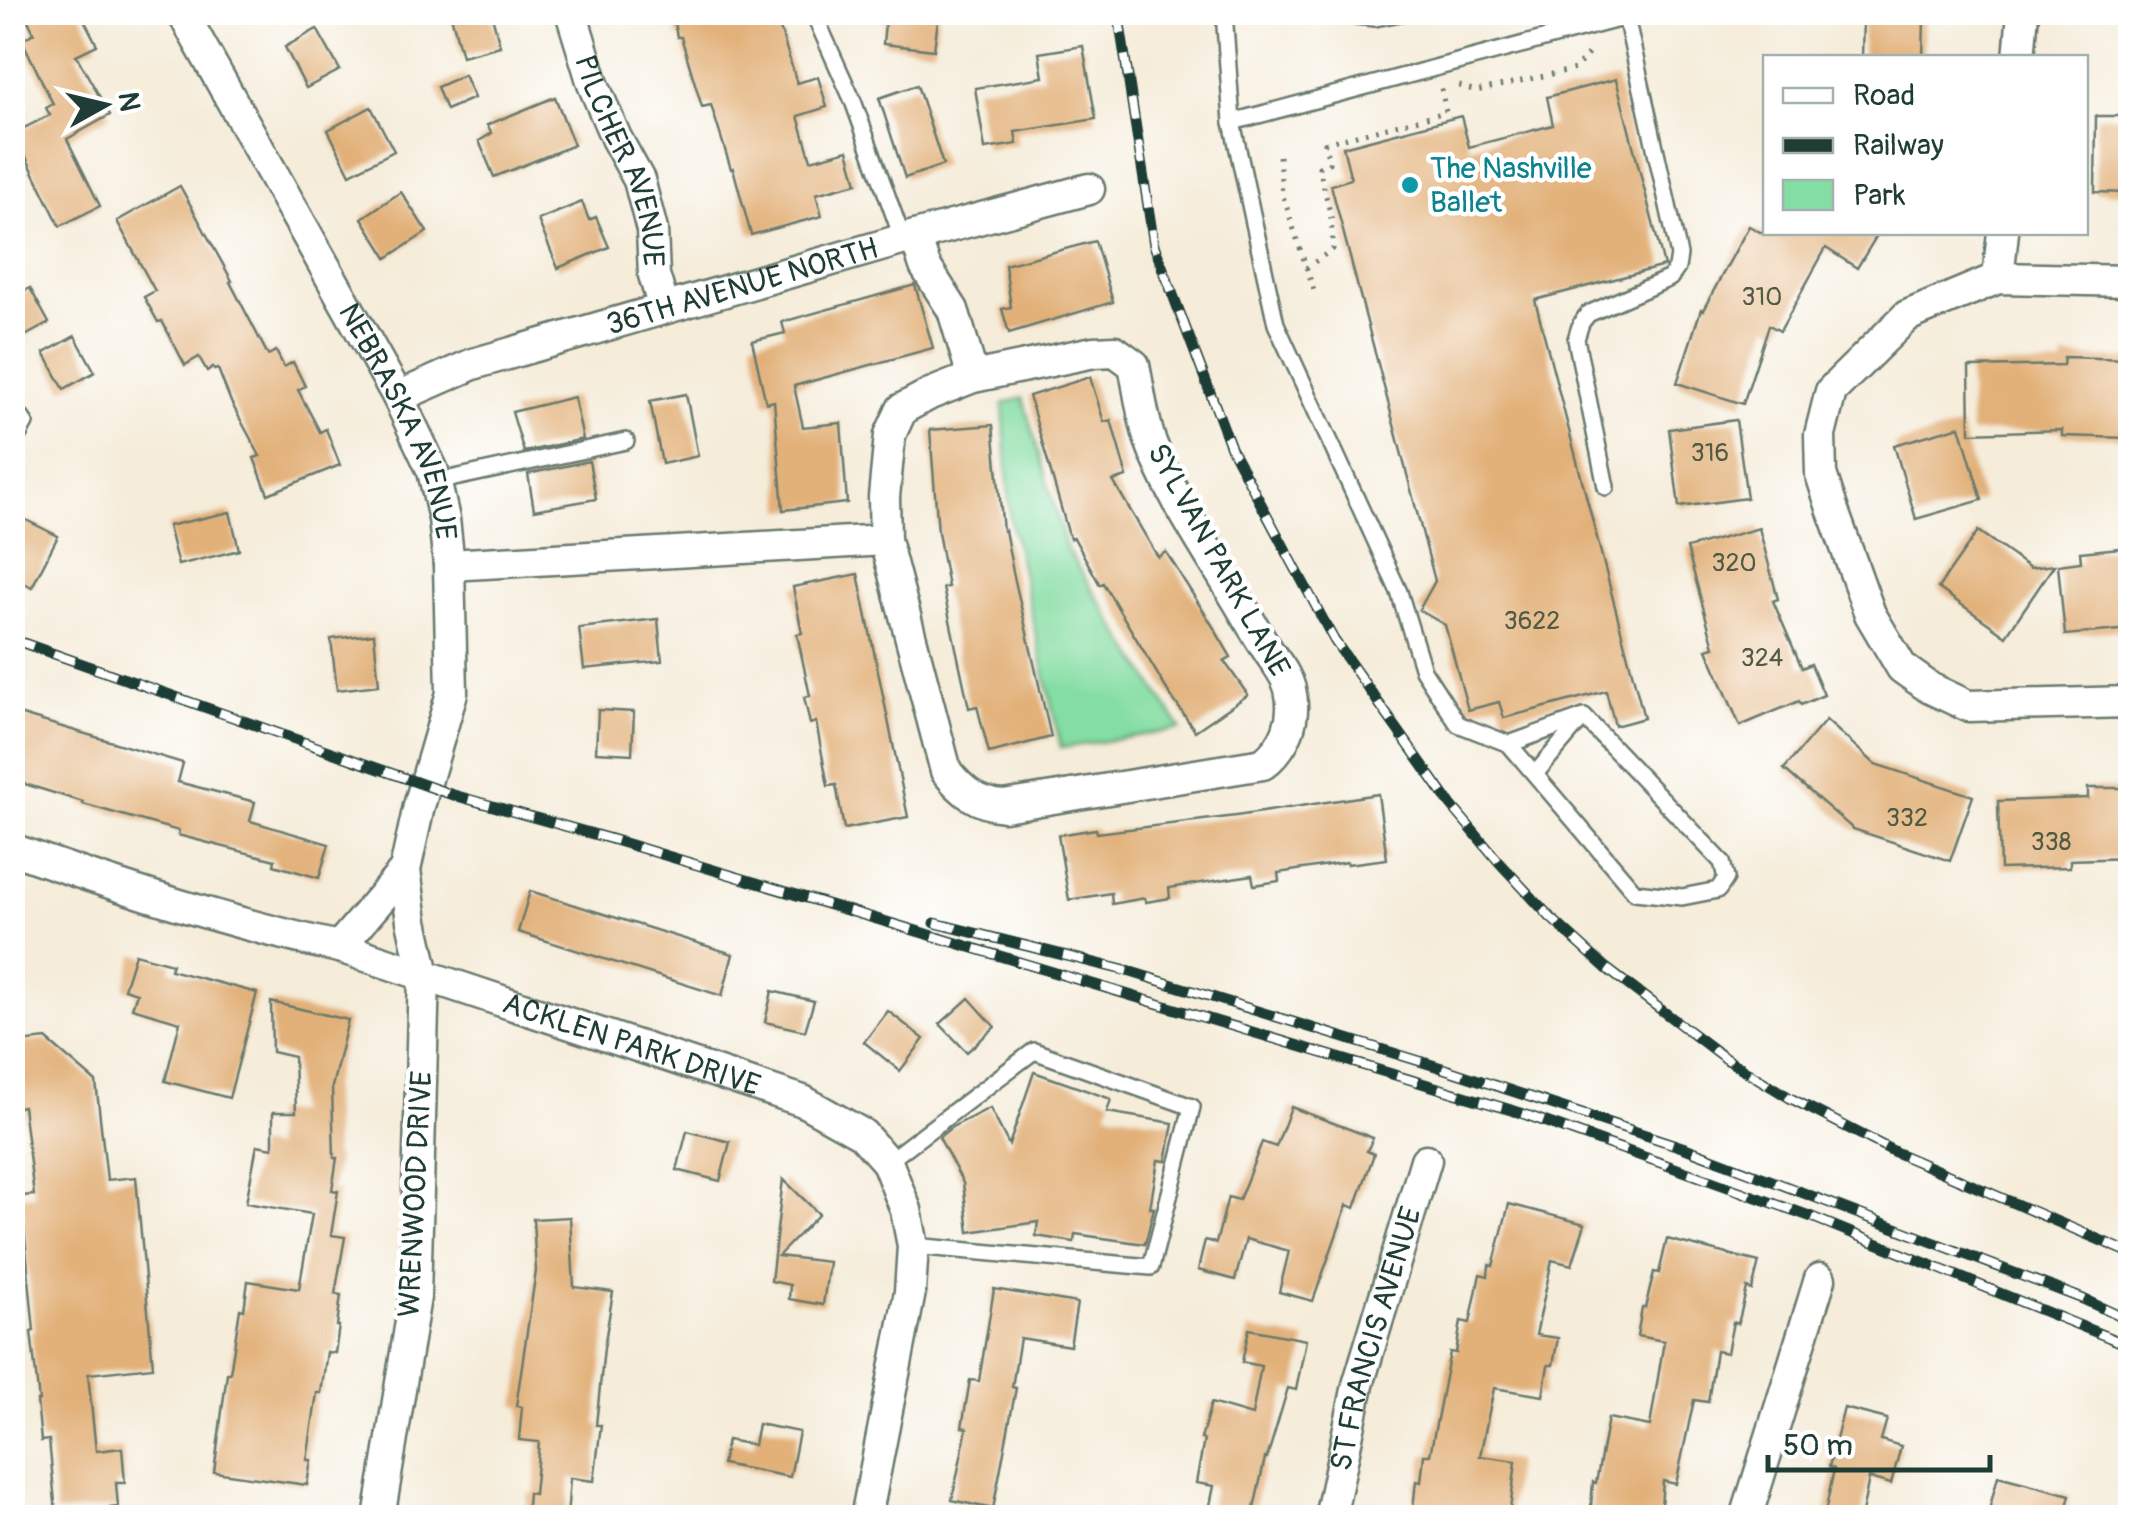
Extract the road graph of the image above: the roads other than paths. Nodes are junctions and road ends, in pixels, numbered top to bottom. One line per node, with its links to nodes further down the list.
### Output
1 (182, 12): 18 (street, NEBRASKA AVENUE)
2 (570, 12): 16 (street, PILCHER AVENUE)
3 (813, 12): 13 (lane)
4 (1224, 12): 10 (lane)
5 (1316, 12): 6 (lane)
6 (1405, 12)
7 (2023, 12): 9 (street)
8 (1626, 14): 10 (lane); 23 (lane)
9 (2019, 55)
10 (1232, 122): 28 (lane)
11 (1090, 189): 13 (street, 36TH AVENUE NORTH)
12 (2002, 235): 14 (street)
13 (909, 238): 16 (street, 36TH AVENUE NORTH); 17 (street)
14 (1998, 278): 15 (street); 26 (street)
15 (2130, 281)
16 (664, 308): 18 (street, 36TH AVENUE NORTH)
17 (973, 378): 24 (street, SYLVAN PARK LANE); 24 (street, SYLVAN PARK LANE)
18 (398, 397): 22 (street, NEBRASKA AVENUE)
19 (12, 404): 21 (lane)
20 (626, 441): 22 (lane)
21 (12, 446)
22 (436, 482): 25 (street, NEBRASKA AVENUE)
23 (1606, 487)
24 (885, 540): 25 (street)
25 (450, 565): 31 (street, NEBRASKA AVENUE)
26 (2130, 702)
27 (1584, 717): 28 (lane); 29 (lane); 29 (lane)
28 (1508, 744): 29 (lane)
29 (1535, 774)
30 (12, 850): 32 (street, ACKLEN PARK DRIVE)
31 (405, 870): 32 (street); 33 (street, WRENWOOD DRIVE)
32 (340, 947): 33 (street, ACKLEN PARK DRIVE)
33 (424, 974): 35 (street, ACKLEN PARK DRIVE); 38 (street, WRENWOOD DRIVE)
34 (1426, 1160): 40 (street, ST FRANCIS AVENUE)
35 (887, 1162): 36 (street, ACKLEN PARK DRIVE); 36 (lane)
36 (913, 1246): 39 (street, ACKLEN PARK DRIVE)
37 (1820, 1279): 41 (street)
38 (379, 1518)
39 (866, 1518)
40 (1330, 1518)
41 (1746, 1518)

